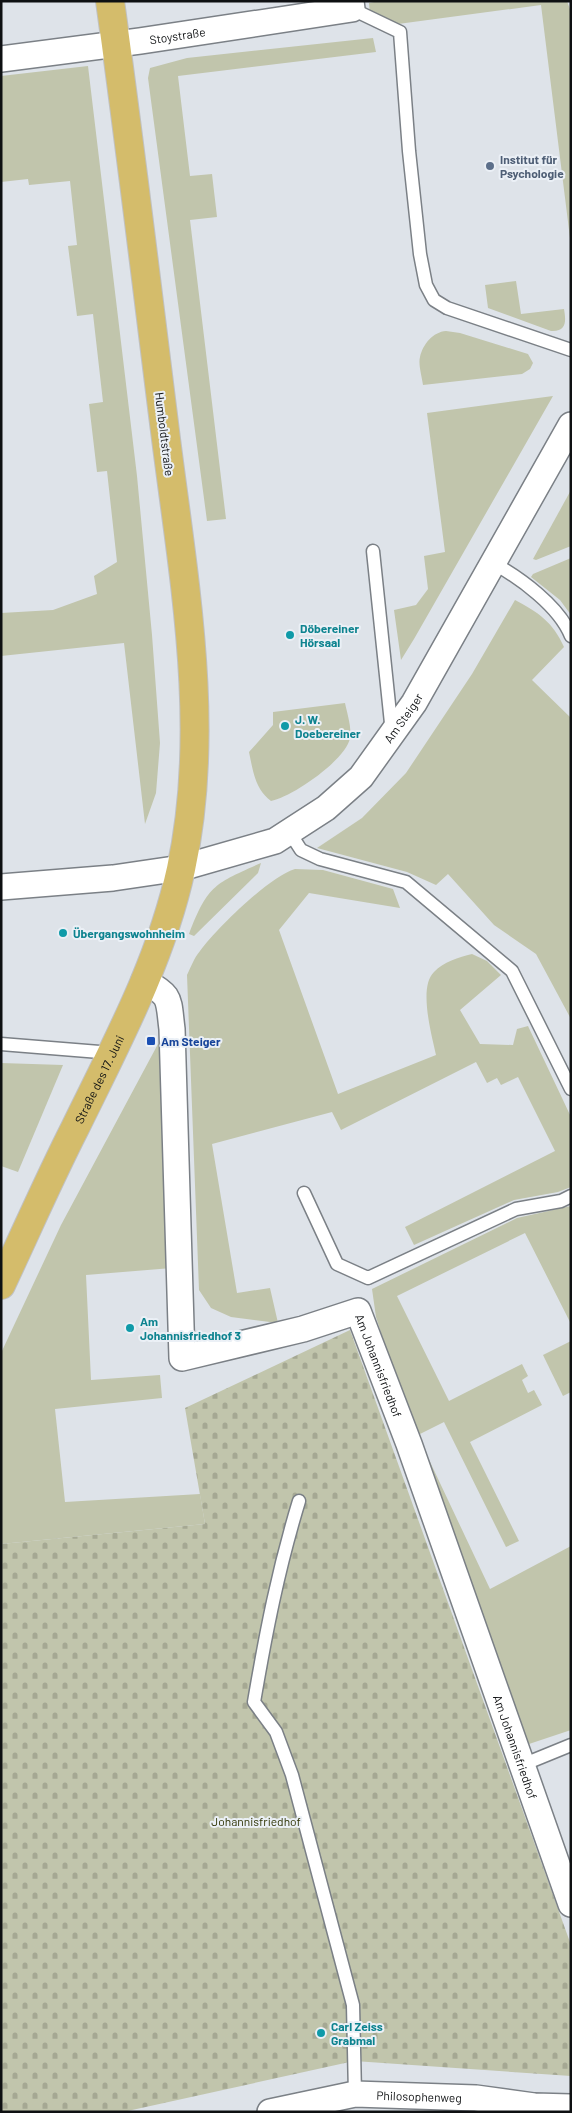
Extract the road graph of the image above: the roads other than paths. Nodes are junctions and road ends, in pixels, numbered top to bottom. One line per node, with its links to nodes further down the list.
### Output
1 (110, 1): 3 (main road, Humboldtstraße)
2 (351, 5): 3 (street, Stoystraße); 5 (lane)
3 (116, 44): 4 (street, Stoystraße); 12 (main road, Humboldtstraße)
4 (1, 59)
5 (571, 350)
6 (571, 425): 8 (street, Am Steiger)
7 (373, 551): 10 (lane)
8 (493, 563): 9 (lane); 10 (street, Am Steiger)
9 (571, 636)
10 (392, 736): 11 (street, Am Steiger)
11 (290, 833): 12 (street, Am Steiger); 17 (lane)
12 (181, 868): 13 (street, Am Steiger); 14 (main road, Straße des 17. Juni)
13 (1, 887)
14 (144, 981): 16 (main road, Straße des 17. Juni); 23 (street, Am Johannisfriedhof)
15 (1, 1044): 16 (lane)
16 (112, 1053): 20 (main road, Straße des 17. Juni)
17 (569, 1082)
18 (304, 1192): 19 (lane)
19 (571, 1196)
20 (1, 1285)
21 (299, 1501): 25 (lane)
22 (571, 1745): 23 (lane)
23 (522, 1766): 24 (street, Am Johannisfriedhof)
24 (571, 1904)
25 (354, 2094): 26 (street, Philosophenweg); 28 (street, Philosophenweg)
26 (476, 2105): 27 (street, Philosophenweg)
27 (571, 2108)
28 (270, 2112)

